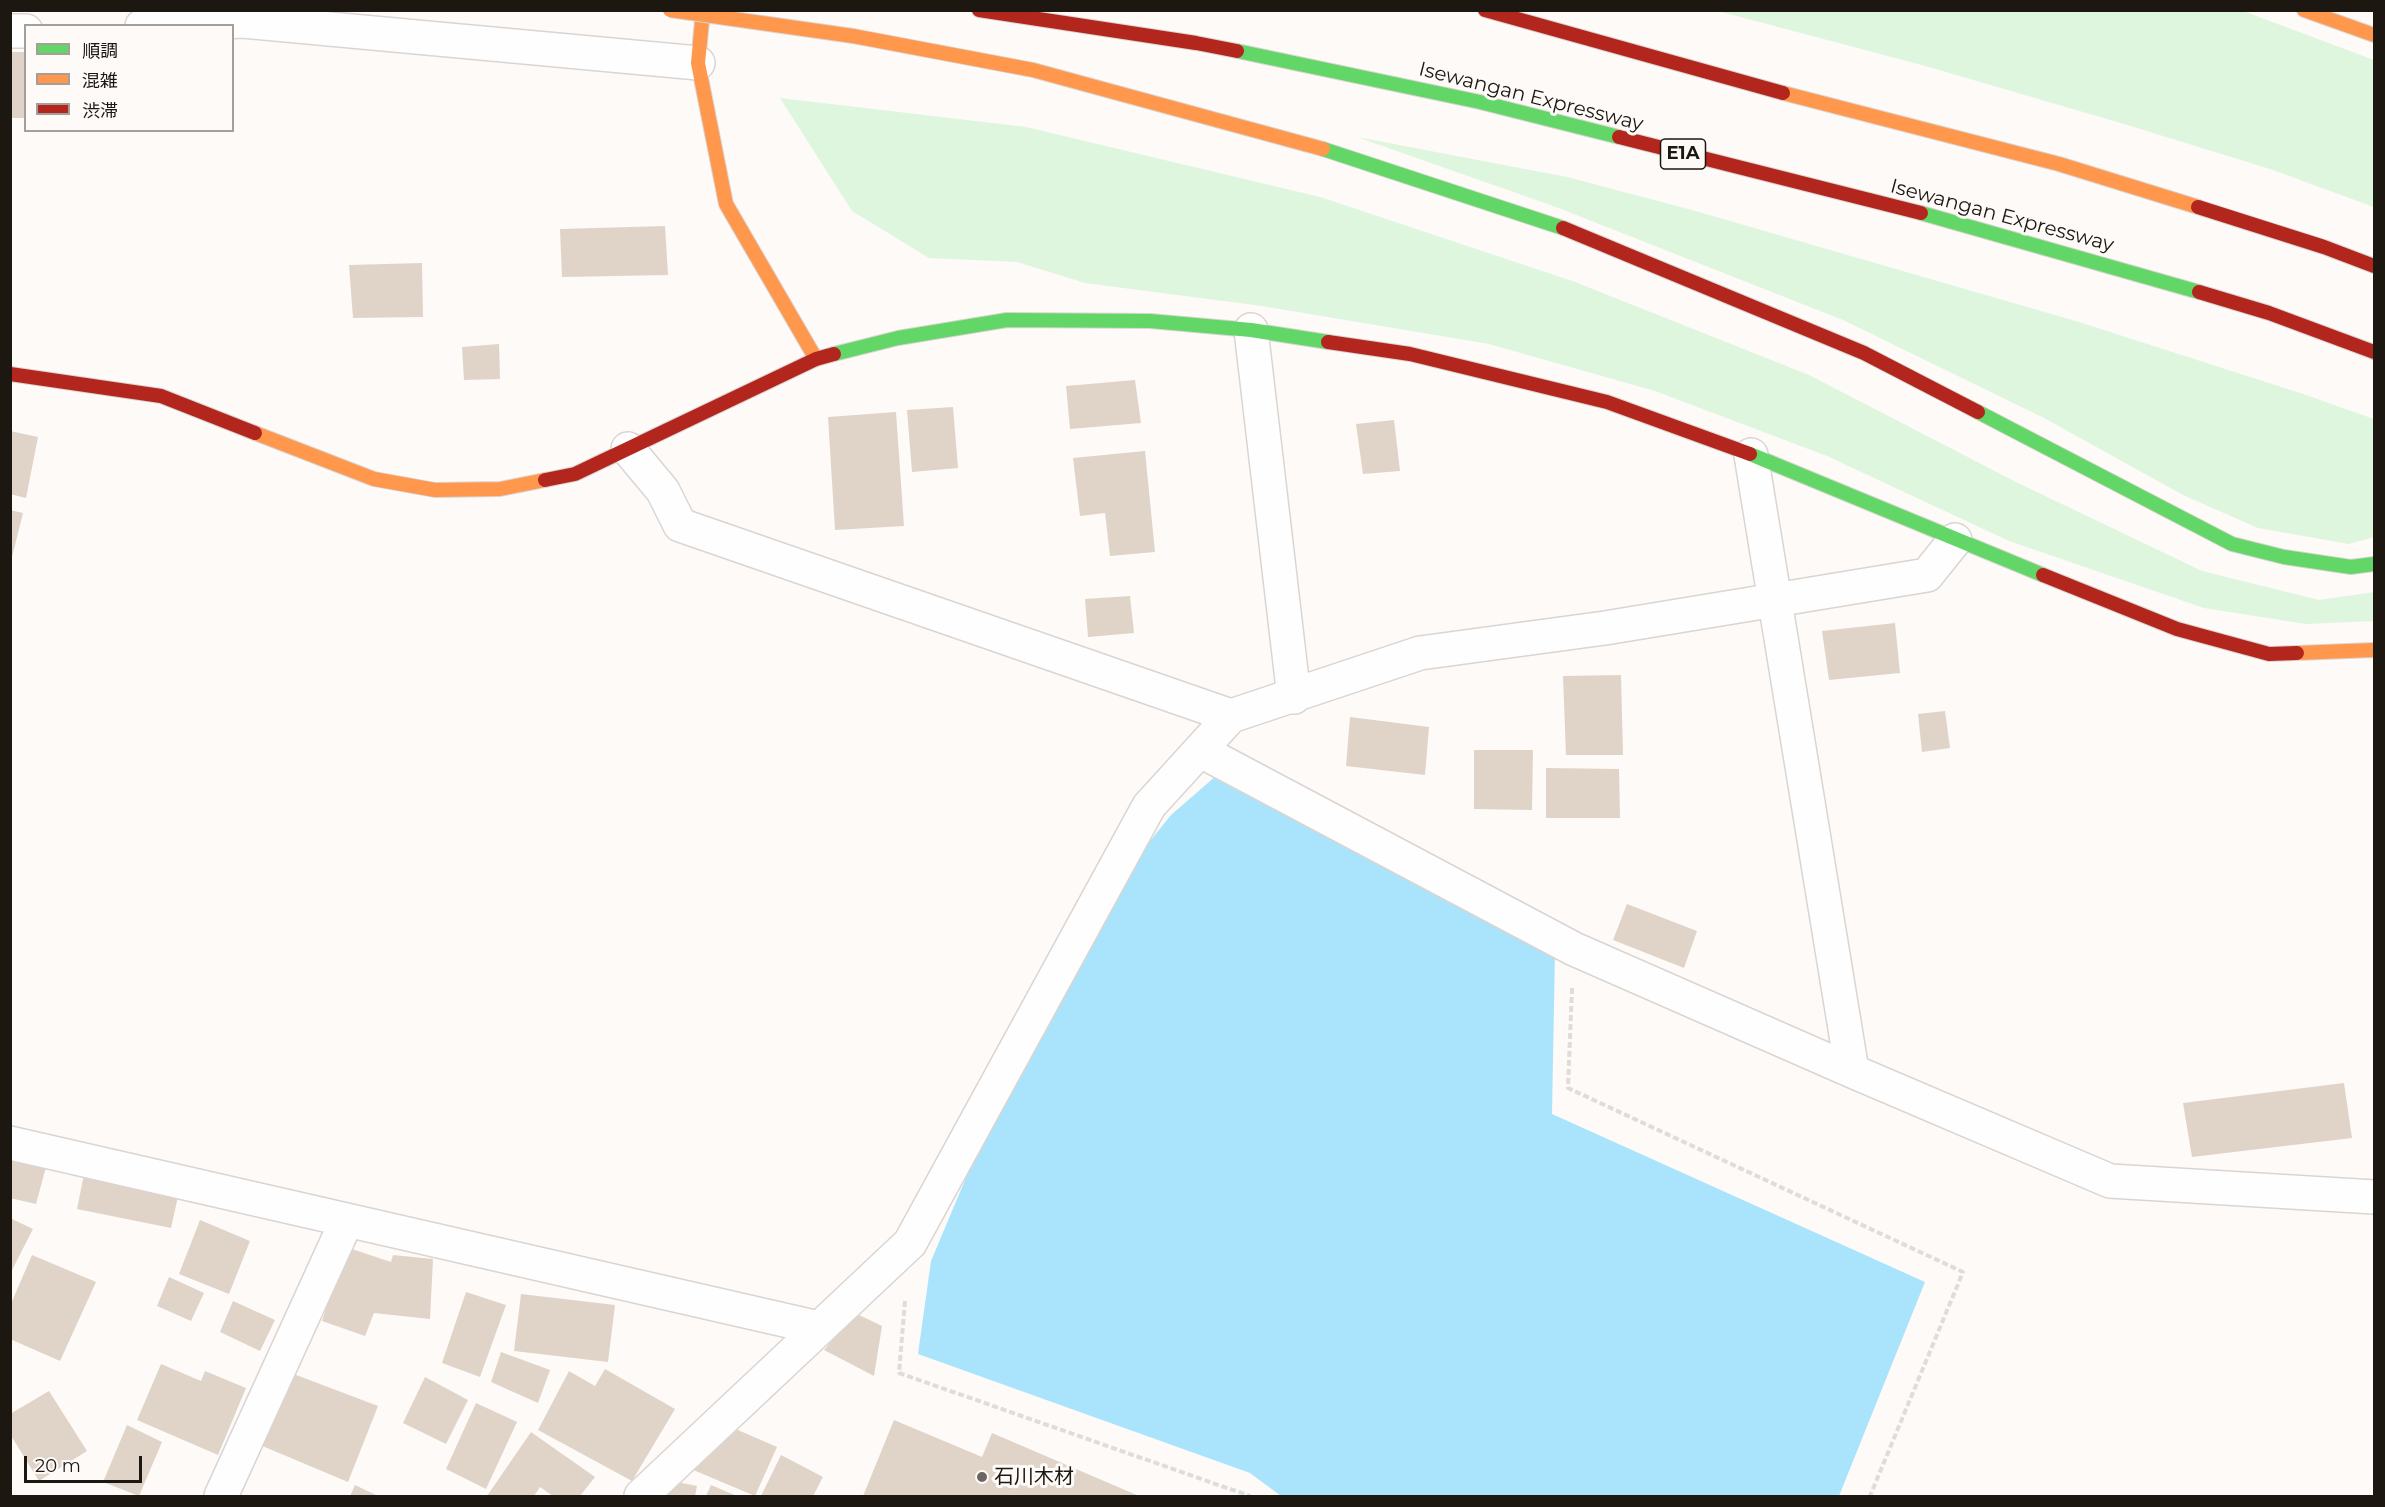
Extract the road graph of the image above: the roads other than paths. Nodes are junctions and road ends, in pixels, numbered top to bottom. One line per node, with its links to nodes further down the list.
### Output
1 (670, 10): 17 (main road, bridge)
2 (703, 10): 8 (main road)
3 (979, 10): 11 (main road, Isewangan Expressway / E1A)
4 (1485, 10): 9 (main road)
5 (2304, 10): 7 (main road)
6 (182, 24): 8 (street)
7 (2374, 35)
8 (698, 63): 12 (main road)
9 (2374, 266)
10 (1251, 330): 12 (main road); 15 (main road); 20 (street)
11 (2374, 352)
12 (816, 358): 14 (main road)
13 (10, 374): 14 (main road)
14 (628, 449): 21 (street)
15 (1751, 455): 16 (main road); 18 (street)
16 (1955, 540): 18 (street); 19 (main road)
17 (2374, 564)
18 (1776, 599): 20 (street); 23 (street)
19 (2374, 650)
20 (1294, 697): 21 (street)
21 (1231, 716): 22 (street)
22 (1201, 751): 23 (street); 27 (street)
23 (1852, 1071): 25 (street)
24 (10, 1143): 26 (street)
25 (2374, 1197)
26 (347, 1220): 27 (street); 28 (street)
27 (819, 1328): 29 (street)
28 (221, 1497)
29 (641, 1497)

